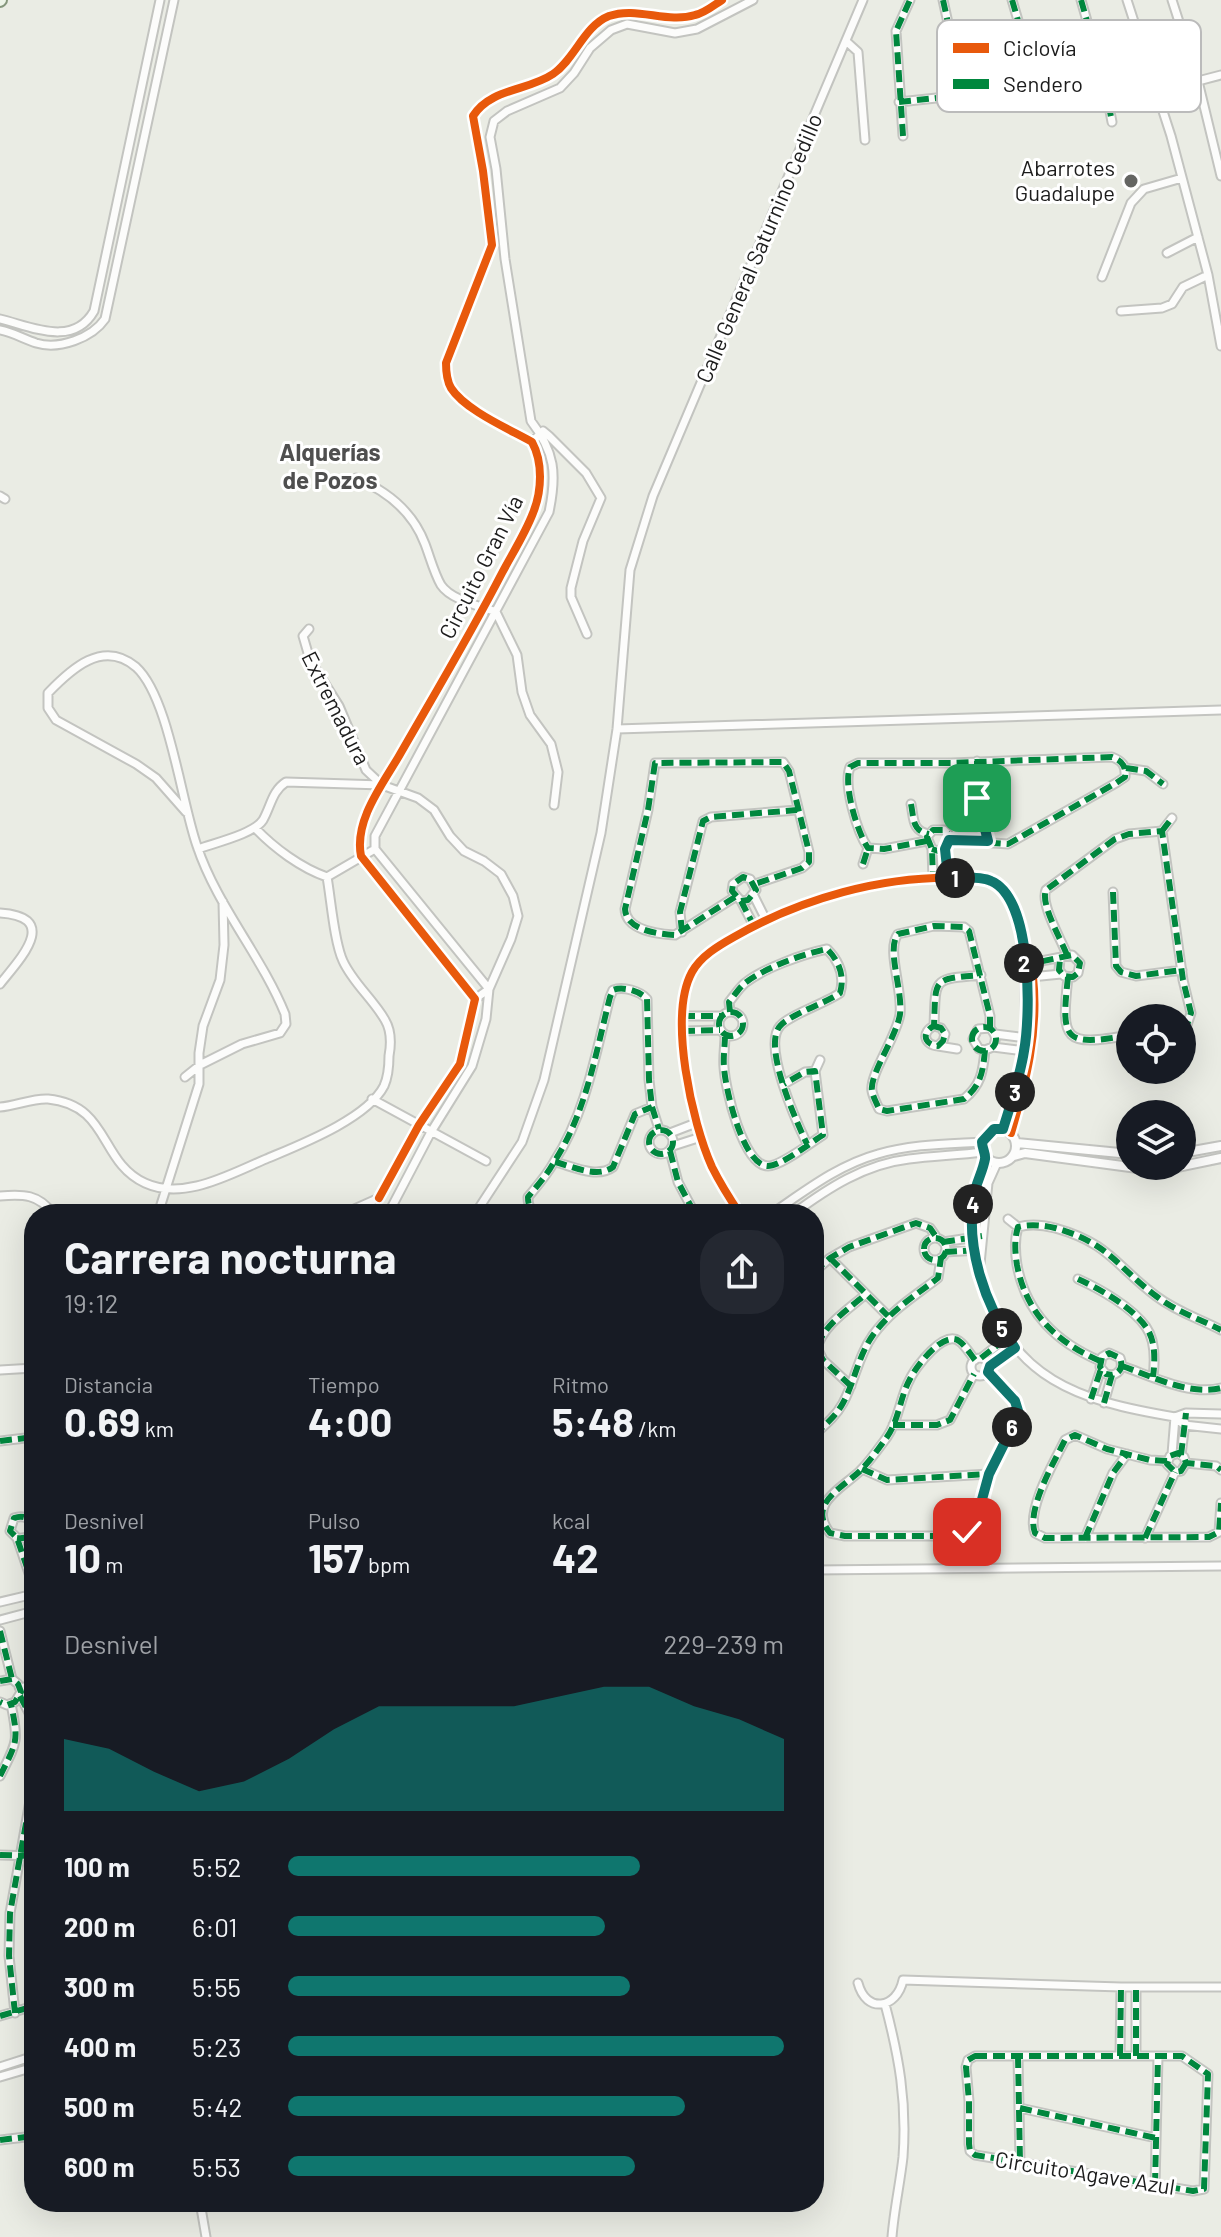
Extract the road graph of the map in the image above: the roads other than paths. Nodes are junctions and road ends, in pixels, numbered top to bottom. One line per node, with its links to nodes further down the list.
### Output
1 (160, 0): 13 (street)
2 (174, 0): 19 (street)
3 (722, 0): 12 (street)
4 (753, 0): 20 (street)
5 (863, 0): 21 (street, Calle General Saturnino Cedillo)
6 (910, 0): 27 (street)
7 (943, 0): 14 (street)
8 (1012, 0): 15 (street)
9 (1081, 0): 16 (street)
10 (1127, 0): 17 (street)
11 (1172, 0): 18 (street)
12 (627, 14): 20 (street); 25 (street)
13 (155, 20): 19 (street); 44 (street)
14 (947, 20)
15 (1018, 20)
16 (1087, 20)
17 (1133, 20)
18 (1178, 20)
19 (167, 23): 45 (street)
20 (627, 24): 28 (street)
21 (847, 42): 33 (street); 56 (street, Calle General Saturnino Cedillo)
22 (1221, 75): 23 (street)
23 (1201, 80)
24 (1201, 93): 34 (street)
25 (497, 95): 28 (street); 38 (street)
26 (937, 98): 27 (street)
27 (899, 102): 32 (street)
28 (507, 111): 39 (street, Circuito Gran Vía)
29 (1110, 112): 31 (street)
30 (1162, 112): 35 (street)
31 (1112, 122)
32 (903, 136)
33 (865, 140)
34 (1221, 176)
35 (1182, 178): 36 (street); 41 (street)
36 (1198, 237): 37 (street); 40 (street)
37 (1167, 253)
38 (489, 258): 39 (street); 49 (street)
39 (505, 259): 48 (street, Circuito Gran Vía)
40 (1208, 275): 42 (street); 47 (street)
41 (1102, 277)
42 (1121, 311)
43 (0, 319): 44 (street)
44 (89, 320): 45 (street)
45 (99, 327): 46 (street)
46 (0, 330)
47 (1221, 346)
48 (539, 432): 49 (street); 52 (street, Circuito Gran Vía); 54 (street)
49 (532, 442): 51 (street, Circuito Gran Vía)
50 (356, 478): 51 (street)
51 (484, 608): 52 (street); 64 (street, Circuito Gran Vía)
52 (496, 612): 65 (street, Circuito Gran Vía); 67 (street)
53 (309, 629): 61 (street, Extremadura)
54 (587, 634)
55 (1221, 710): 56 (street)
56 (617, 729): 154 (street, Calle General Saturnino Cedillo)
57 (977, 761): 59 (street); 60 (street); 75 (street)
58 (840, 762): 60 (street)
59 (1126, 768): 63 (street); 75 (street)
60 (848, 769): 76 (street)
61 (366, 770): 62 (street); 64 (street, Extremadura)
62 (355, 784): 64 (street); 71 (street)
63 (1163, 784)
64 (382, 785): 65 (street); 80 (street, Circuito Gran Vía)
65 (397, 793): 78 (street, Circuito Gran Vía); 103 (street)
66 (911, 804): 74 (street)
67 (554, 805)
68 (797, 810): 85 (street); 95 (street); 95 (street)
69 (186, 812): 69 (street); 77 (street)
70 (1172, 818): 72 (street)
71 (255, 828): 77 (street); 82 (street)
72 (1162, 831): 96 (street); 98 (street)
73 (949, 840): 74 (street); 75 (street); 79 (street)
74 (929, 841): 76 (street); 79 (street); 84 (street)
75 (988, 841)
76 (868, 848): 81 (street)
77 (198, 849): 90 (street)
78 (375, 849): 80 (street); 88 (street)
79 (945, 849): 83 (street)
80 (361, 856): 82 (street); 91 (street)
81 (863, 864)
82 (327, 877): 123 (street)
83 (948, 877): 84 (street); 97 (street)
84 (933, 878): 93 (street)
85 (755, 884): 87 (street); 89 (street)
86 (1113, 892): 98 (street)
87 (754, 896): 89 (street); 93 (street)
88 (412, 897): 91 (street); 103 (street)
89 (738, 899): 94 (street); 95 (street)
90 (223, 902): 119 (street); 119 (street)
91 (402, 906): 104 (street)
92 (0, 913): 102 (street)
93 (766, 920): 94 (street)
94 (754, 926): 107 (street)
95 (682, 932)
96 (1063, 957): 97 (street); 100 (street); 100 (street)
97 (1027, 964): 101 (street)
98 (1182, 970): 105 (street)
99 (981, 975): 108 (street); 110 (street); 116 (street)
100 (1064, 975): 101 (street); 112 (street)
101 (1029, 977): 113 (street)
102 (0, 984)
103 (489, 989): 104 (street); 130 (street)
104 (475, 999): 127 (street)
105 (1189, 1004)
106 (726, 1014): 107 (street); 111 (street); 111 (street); 122 (street)
107 (683, 1016): 109 (street)
108 (934, 1026): 114 (street); 114 (street)
109 (683, 1031): 111 (street); 126 (street)
110 (992, 1031): 113 (street); 116 (street); 116 (street)
111 (723, 1033): 135 (street)
112 (1116, 1036)
113 (1030, 1039): 117 (street)
114 (938, 1046): 115 (street)
115 (957, 1049)
116 (989, 1049): 117 (street)
117 (1028, 1051): 129 (street)
118 (820, 1060): 120 (street)
119 (200, 1065): 121 (street); 146 (street)
120 (815, 1071): 122 (street); 135 (street)
121 (185, 1077)
122 (784, 1084): 135 (street)
123 (372, 1099): 127 (street); 146 (street)
124 (0, 1107): 146 (street)
125 (652, 1107): 128 (street); 144 (street); 144 (street)
126 (696, 1123): 131 (street); 132 (street)
127 (419, 1125): 130 (street); 148 (street)
128 (659, 1129): 131 (street); 137 (street)
129 (1007, 1131): 133 (street); 134 (street)
130 (431, 1132): 143 (street); 153 (street)
131 (670, 1133): 137 (street)
132 (701, 1137): 137 (street); 157 (street)
133 (982, 1142): 140 (street); 158 (street)
134 (1017, 1143): 139 (street); 141 (street)
135 (807, 1144)
136 (1221, 1146): 138 (street)
137 (671, 1148): 156 (street)
138 (1196, 1150)
139 (1116, 1153)
140 (984, 1154): 145 (street); 159 (street); 163 (street)
141 (1014, 1156): 142 (street); 145 (street)
142 (1221, 1158)
143 (486, 1161)
144 (555, 1162): 155 (street)
145 (997, 1163): 162 (street)
146 (166, 1189): 150 (street)
147 (0, 1196): 149 (street)
148 (379, 1198): 151 (street); 152 (street)
149 (44, 1204)
150 (161, 1204)
151 (366, 1204)
152 (391, 1204)
153 (394, 1204)
154 (482, 1204)
155 (528, 1204)
156 (690, 1204)
157 (734, 1204)
158 (786, 1204)
159 (807, 1204)
160 (1008, 1219): 161 (street)
161 (1018, 1227): 172 (street); 178 (street)
162 (982, 1236): 163 (street); 165 (street)
163 (972, 1237): 164 (street); 165 (street)
164 (940, 1240): 166 (street); 166 (street); 167 (street)
165 (978, 1250): 166 (street); 174 (street)
166 (943, 1255): 171 (street)
167 (830, 1258): 168 (street); 170 (street)
168 (824, 1263)
169 (1078, 1279): 185 (street)
170 (866, 1294): 171 (street); 173 (street)
171 (888, 1316): 186 (street)
172 (1221, 1330)
173 (824, 1333)
174 (1008, 1337): 175 (street); 176 (street)
175 (1015, 1348): 181 (street); 188 (street)
176 (978, 1359): 181 (street); 183 (street); 193 (street)
177 (824, 1361): 186 (street)
178 (1100, 1365): 179 (street); 184 (street); 188 (street)
179 (1122, 1366): 184 (street); 185 (street)
180 (24, 1369): 182 (street)
181 (989, 1369): 183 (street); 204 (street)
182 (0, 1370)
183 (974, 1374): 193 (street)
184 (1112, 1375): 189 (street)
185 (1153, 1377): 187 (street)
186 (851, 1386): 195 (street)
187 (1221, 1388)
188 (1091, 1399): 189 (street)
189 (1104, 1403): 192 (street)
190 (1186, 1413): 191 (street); 192 (street); 194 (street)
191 (1221, 1414)
192 (1175, 1417): 194 (street); 200 (street)
193 (893, 1425): 201 (street)
194 (1184, 1425): 196 (street); 200 (street)
195 (824, 1426)
196 (1221, 1429)
197 (24, 1438): 198 (street)
198 (0, 1441)
199 (1127, 1454): 200 (street); 212 (street); 212 (street)
200 (1177, 1458): 202 (street); 203 (street); 203 (street)
201 (862, 1469): 204 (street); 206 (street)
202 (1221, 1470)
203 (1175, 1472): 213 (street)
204 (989, 1474): 208 (street)
205 (1221, 1503): 213 (street)
206 (824, 1506)
207 (24, 1518): 209 (street)
208 (824, 1525)
209 (10, 1531): 210 (street); 211 (street)
210 (0, 1533)
211 (17, 1538): 214 (street); 215 (street)
212 (1085, 1538): 213 (street)
213 (1145, 1538)
214 (24, 1539)
215 (24, 1559)
216 (1221, 1566): 217 (street)
217 (824, 1570)
218 (24, 1596): 219 (street)
219 (0, 1602)
220 (24, 1614): 221 (street)
221 (0, 1620)
222 (0, 1631): 223 (street)
223 (12, 1679): 224 (street); 226 (street)
224 (0, 1680)
225 (24, 1690): 226 (street)
226 (20, 1692): 227 (street); 229 (street)
227 (24, 1701)
228 (0, 1702): 229 (street)
229 (11, 1704): 230 (street)
230 (0, 1776)
231 (24, 1832): 232 (street)
232 (20, 1854): 233 (street); 234 (street); 241 (street)
233 (0, 1855)
234 (24, 1855)
235 (858, 1983): 239 (street)
236 (1121, 1987): 237 (street); 239 (street); 243 (street)
237 (1136, 1987): 238 (street); 244 (street)
238 (1221, 1987)
239 (885, 2004): 261 (street)
240 (24, 2010): 241 (street)
241 (15, 2013): 242 (street)
242 (0, 2016)
243 (1121, 2017): 244 (street); 246 (street)
244 (1136, 2017): 247 (street)
245 (1018, 2056): 246 (street, Circuito Agave Azul); 253 (street); 257 (street, Circuito Agave Azul)
246 (1120, 2056): 247 (street, Circuito Agave Azul)
247 (1136, 2056): 248 (street, Circuito Agave Azul)
248 (1158, 2056): 255 (street); 258 (street, Circuito Agave Azul)
249 (24, 2059): 250 (street)
250 (0, 2067)
251 (24, 2070): 252 (street)
252 (0, 2077)
253 (1020, 2108): 255 (street); 257 (street)
254 (24, 2137): 256 (street)
255 (1156, 2138): 258 (street)
256 (0, 2140)
257 (1020, 2162): 258 (street, Circuito Agave Azul)
258 (1155, 2185)
259 (202, 2212): 260 (street)
260 (206, 2237)
261 (892, 2237)

